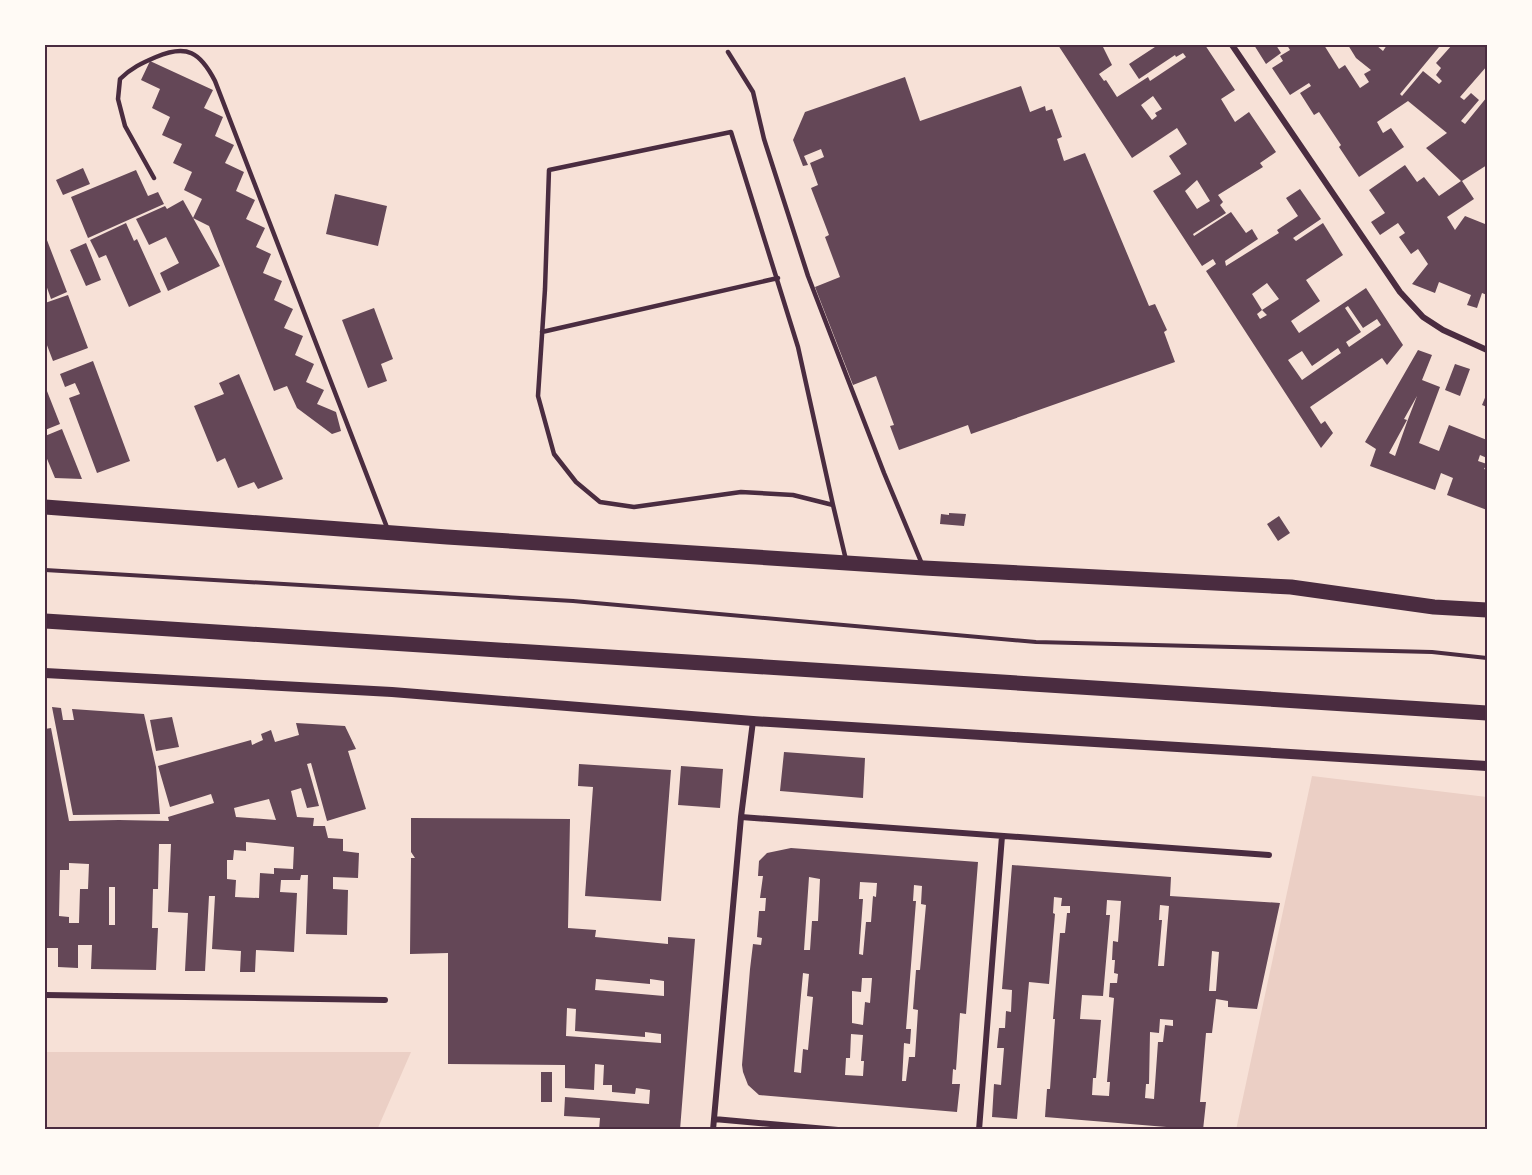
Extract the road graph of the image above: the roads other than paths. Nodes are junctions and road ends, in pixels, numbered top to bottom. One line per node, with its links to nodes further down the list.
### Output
1 (1232, 45): 6 (street)
2 (728, 52): 11 (lane)
3 (154, 178): 9 (lane)
4 (778, 278): 5 (lane); 5 (lane); 7 (lane)
5 (542, 332): 7 (lane)
6 (1487, 350)
7 (833, 505): 10 (lane)
8 (45, 507): 9 (main road)
9 (389, 532): 10 (main road)
10 (847, 563): 11 (main road)
11 (924, 568): 12 (main road)
12 (1487, 610)
13 (45, 621): 15 (main road)
14 (45, 674): 16 (street)
15 (1487, 713)
16 (753, 721): 17 (street); 18 (street)
17 (1487, 766)
18 (741, 818): 19 (street); 23 (street)
19 (1002, 836): 20 (street); 26 (street)
20 (1269, 855)
21 (45, 995): 22 (street)
22 (385, 1000)
23 (714, 1119): 24 (street); 25 (street)
24 (713, 1130)
25 (838, 1130)
26 (979, 1130)

